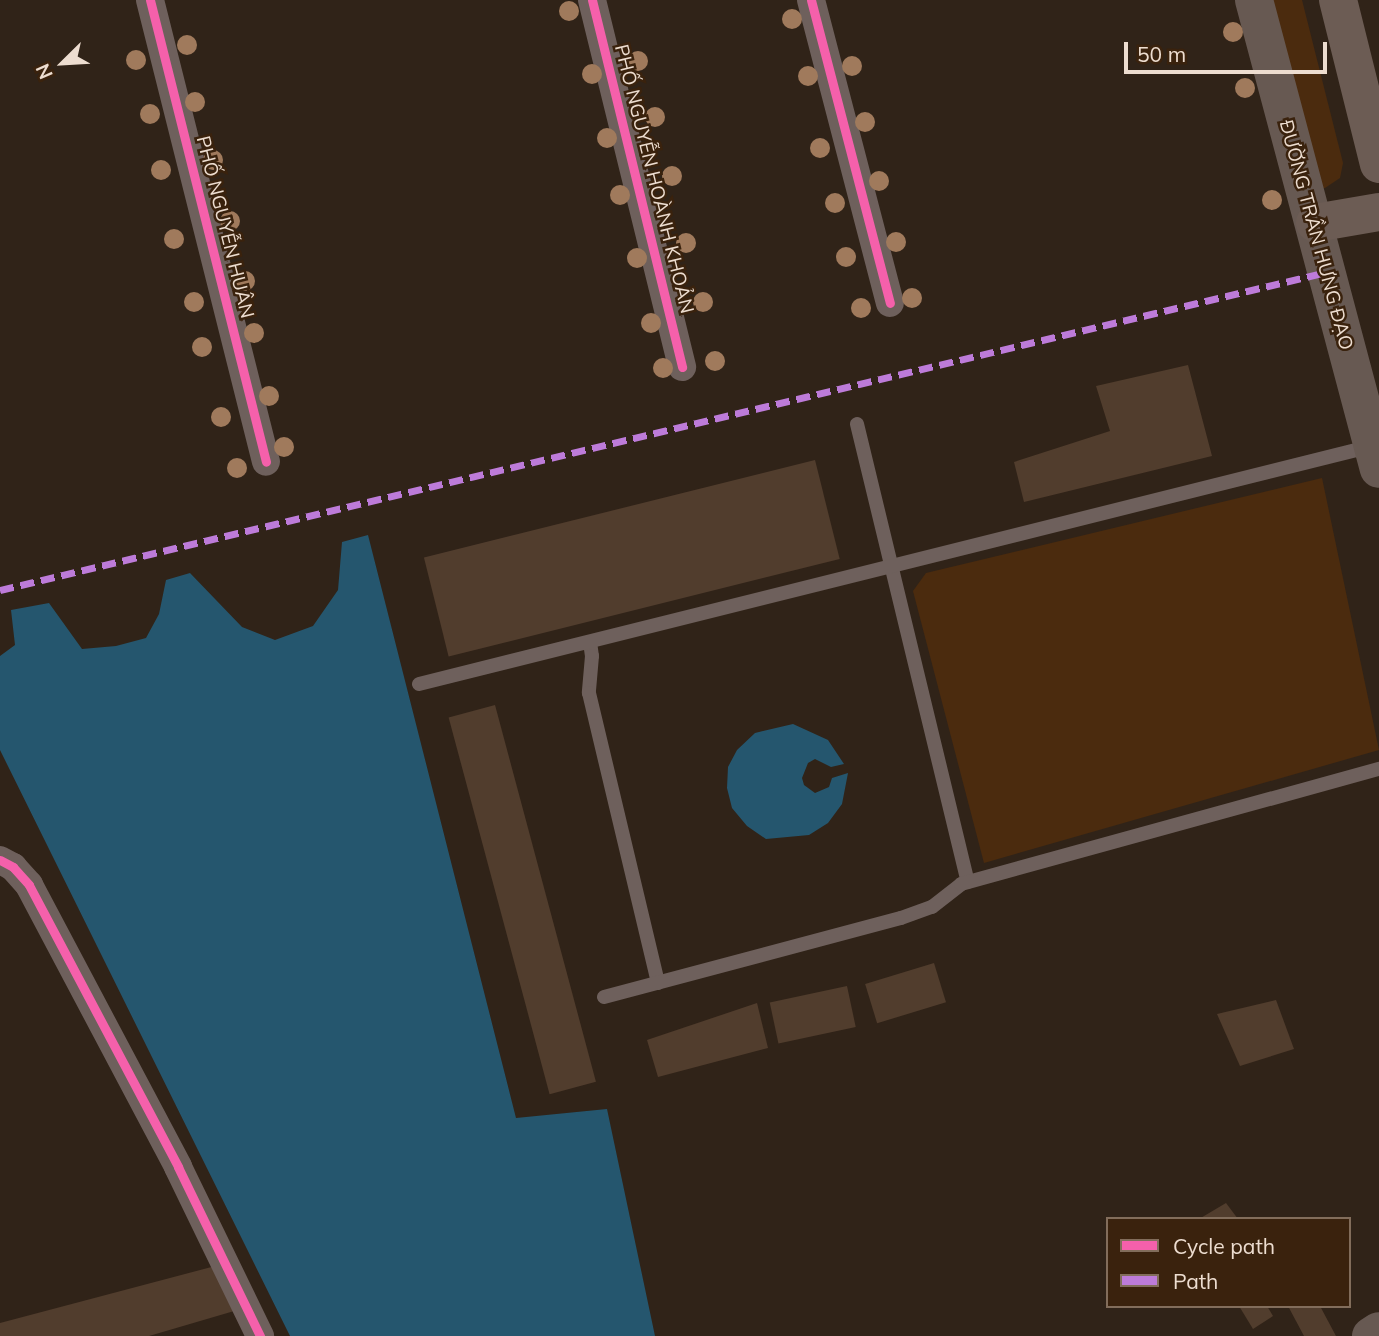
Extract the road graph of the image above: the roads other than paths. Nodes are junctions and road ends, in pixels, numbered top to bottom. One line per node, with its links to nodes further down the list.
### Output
1 (150, 0): 13 (street, PHỐ NGUYỄN HUÂN)
2 (592, 0): 10 (street, PHỐ NGUYỄN HOÀNH KHOẢN)
3 (811, 0): 9 (street)
4 (1254, 0): 8 (main road, ĐƯỜNG TRẦN HƯNG ĐẠO)
5 (1338, 0): 6 (highway)
6 (1379, 164)
7 (1379, 212): 8 (highway)
8 (1315, 223): 12 (main road, ĐƯỜNG TRẦN HƯNG ĐẠO)
9 (890, 303)
10 (682, 366)
11 (858, 424): 14 (lane)
12 (1376, 457): 14 (lane)
13 (266, 462)
14 (891, 567): 15 (lane); 19 (lane)
15 (590, 642): 16 (lane); 20 (lane)
16 (419, 684)
17 (1379, 769): 19 (lane)
18 (0, 860): 23 (street)
19 (968, 882): 20 (lane)
20 (658, 983): 21 (lane)
21 (604, 997)
22 (1379, 1331): 24 (main road)
23 (260, 1336)
24 (1371, 1336)

